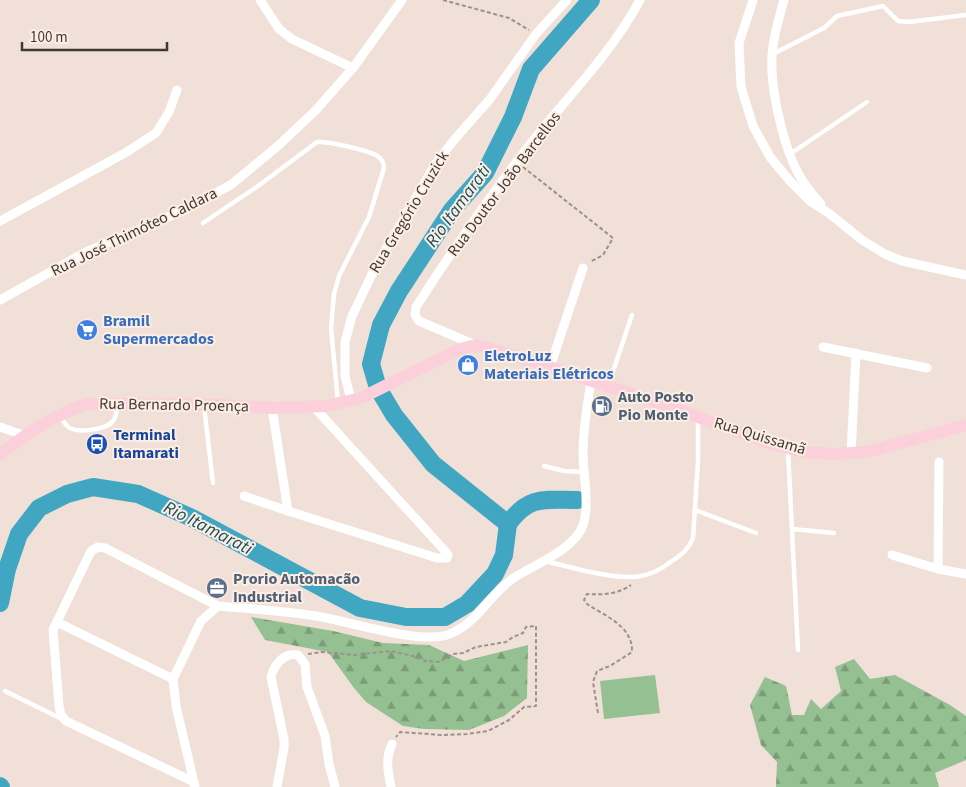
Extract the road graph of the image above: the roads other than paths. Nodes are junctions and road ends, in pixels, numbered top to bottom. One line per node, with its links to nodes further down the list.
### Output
1 (260, 0): 10 (street)
2 (402, 0): 10 (street, Rua José Thimóteo Caldara)
3 (567, 0): 7 (street, Rua Gregório Cruzick)
4 (640, 0): 21 (street, Rua Doutor João Barcellos)
5 (752, 0): 14 (street)
6 (784, 0): 9 (street)
7 (558, 4): 28 (street, Rua Gregório Cruzick)
8 (966, 14): 9 (lane)
9 (772, 55): 13 (street)
10 (353, 68): 19 (street, Rua José Thimóteo Caldara)
11 (177, 90): 15 (street)
12 (867, 102): 13 (lane)
13 (790, 154): 14 (street)
14 (830, 214): 18 (street)
15 (0, 221)
16 (203, 223): 28 (lane)
17 (583, 268): 24 (street)
18 (966, 275)
19 (0, 300)
20 (632, 315): 27 (lane)
21 (476, 345): 24 (street, Rua Quissamã); 28 (street, Rua Bernardo Proença)
22 (823, 347): 23 (street)
23 (856, 353): 25 (street); 40 (street)
24 (550, 367): 26 (street, Rua Quissamã)
25 (927, 368)
26 (591, 382): 27 (street, Rua Quissamã); 43 (street)
27 (608, 387): 34 (street, Rua Quissamã)
28 (350, 401): 31 (street, Rua Bernardo Proença)
29 (118, 403): 30 (street, Rua Bernardo Proença); 33 (street, Rua Bernardo Proença); 33 (lane)
30 (204, 404): 32 (street, Rua Bernardo Proença); 44 (lane)
31 (314, 407): 32 (street, Rua Bernardo Proença); 47 (street)
32 (272, 408): 47 (street)
33 (60, 415): 37 (street, Rua Bernardo Proença)
34 (698, 416): 38 (street, Rua Quissamã); 46 (lane)
35 (966, 425): 40 (street, Rua Quissamã)
36 (0, 427): 37 (street)
37 (26, 436): 39 (street, Rua Bernardo Proença)
38 (788, 448): 40 (street, Rua Quissamã); 48 (lane)
39 (0, 454)
40 (852, 454)
41 (939, 462): 53 (street)
42 (544, 466): 43 (lane)
43 (583, 472): 52 (street)
44 (213, 483)
45 (244, 496): 47 (street)
46 (695, 510): 49 (lane); 52 (lane)
47 (288, 512)
48 (792, 529): 50 (lane); 57 (lane)
49 (756, 533)
50 (834, 533)
51 (892, 554): 53 (street)
52 (544, 561): 55 (street)
53 (938, 569): 54 (street)
54 (966, 574)
55 (218, 606): 56 (street); 58 (street)
56 (57, 622): 58 (street); 60 (street)
57 (798, 650)
58 (173, 679): 62 (street)
59 (5, 691): 60 (lane)
60 (66, 721): 62 (street)
61 (392, 744): 65 (street)
62 (194, 784)
63 (277, 787): 64 (street)
64 (335, 787)
65 (391, 787)

